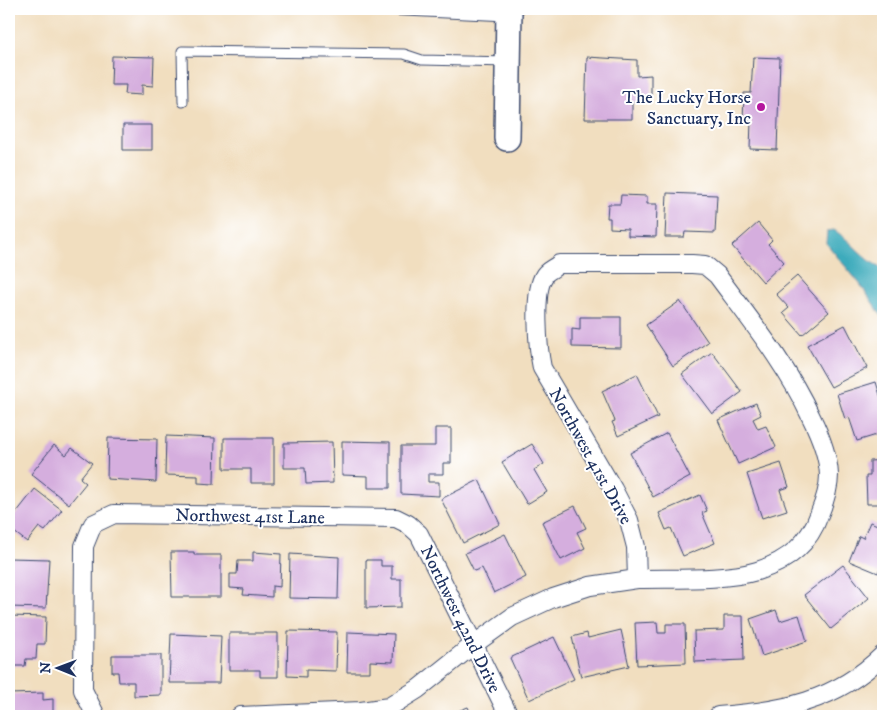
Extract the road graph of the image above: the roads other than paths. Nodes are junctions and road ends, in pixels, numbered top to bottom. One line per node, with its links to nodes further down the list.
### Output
1 (365, 9): 2 (lane)
2 (509, 12): 3 (street)
3 (508, 62): 4 (lane); 5 (street)
4 (183, 102)
5 (507, 138)
6 (408, 524): 8 (street, Northwest 42nd Drive); 10 (street, Northwest 41st Lane)
7 (637, 579): 7 (street, Northwest 41st Drive); 8 (street)
8 (473, 645): 11 (street); 12 (street, Northwest 42nd Drive)
9 (883, 655): 13 (street)
10 (96, 716)
11 (240, 716)
12 (509, 716)
13 (718, 716)

